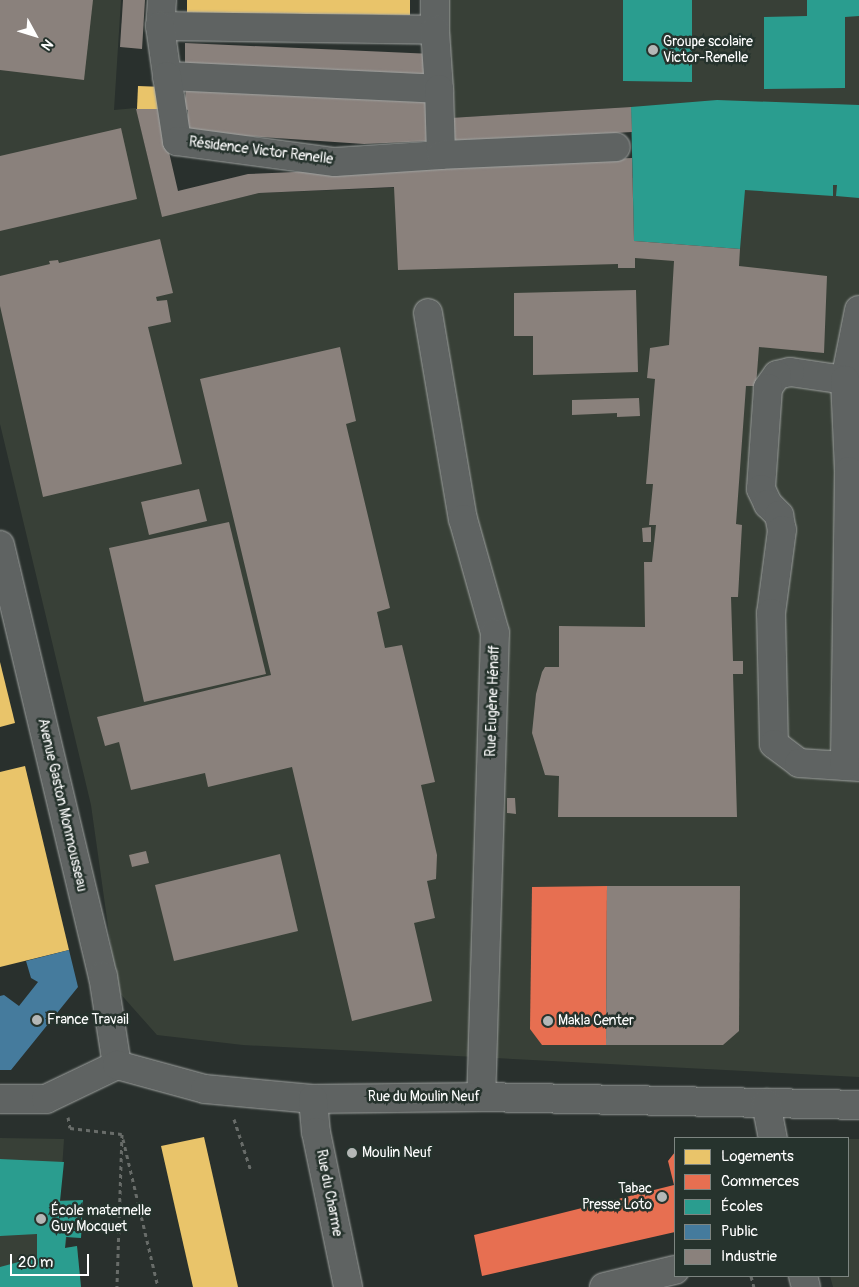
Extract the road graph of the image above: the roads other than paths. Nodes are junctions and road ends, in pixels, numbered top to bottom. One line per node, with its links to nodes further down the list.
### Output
1 (435, 0): 3 (street)
2 (161, 13): 3 (street, Résidence Victor Renelle); 4 (street, Résidence Victor Renelle)
3 (435, 30): 5 (street)
4 (167, 76): 5 (street); 7 (street, Résidence Victor Renelle)
5 (439, 89): 7 (street)
6 (616, 147): 7 (street, Résidence Victor Renelle)
7 (441, 155)
8 (859, 310): 10 (street)
9 (428, 313): 14 (street, Rue Eugène Hénaff)
10 (845, 380): 12 (street); 12 (street)
11 (0, 545): 13 (street, Avenue Gaston Monmousseau)
12 (852, 766)
13 (117, 1066): 15 (street); 16 (street, Rue du Moulin Neuf)
14 (481, 1096): 16 (street, Rue du Moulin Neuf); 17 (street, Rue du Moulin Neuf)
15 (0, 1098)
16 (313, 1099): 21 (street, Rue du Charme)
17 (766, 1103): 18 (street, Rue du Moulin Neuf); 19 (street)
18 (859, 1105)
19 (773, 1137)
20 (674, 1270): 22 (street)
21 (348, 1287)
22 (604, 1287)

